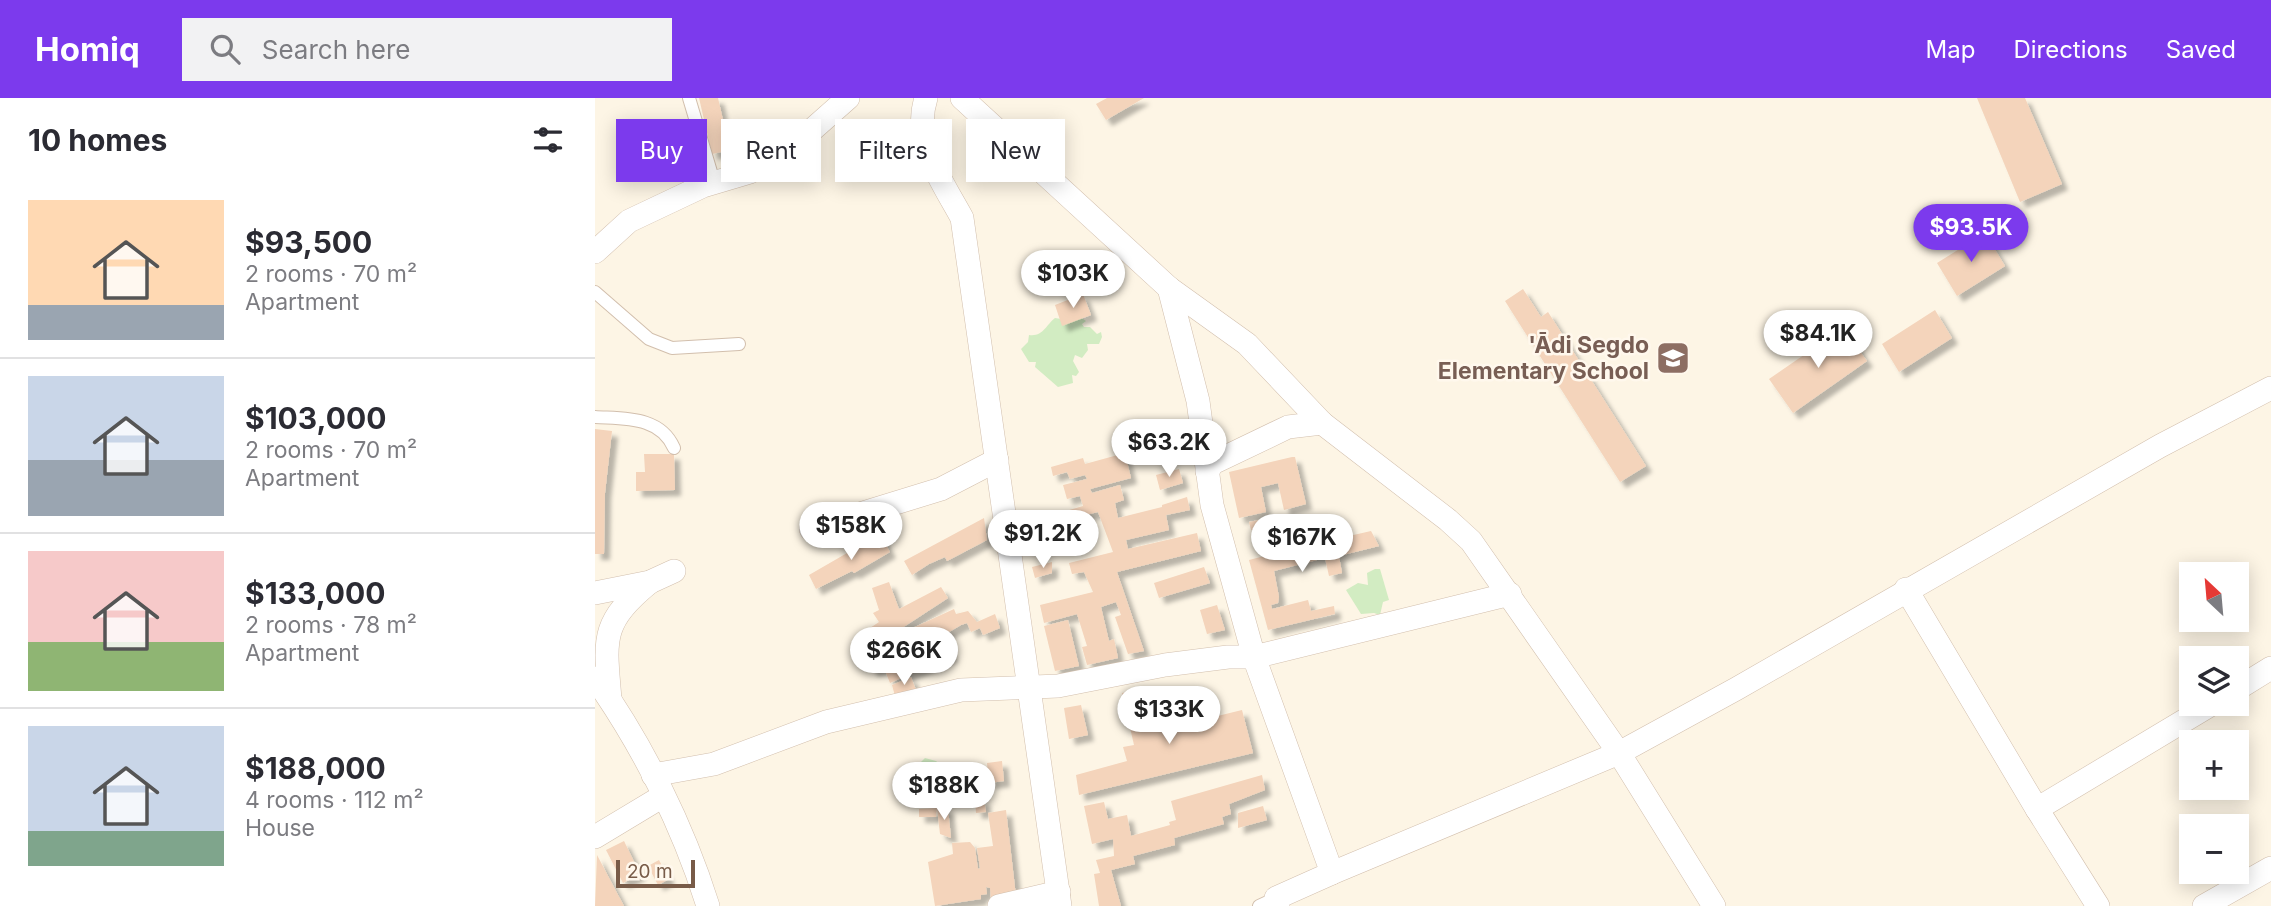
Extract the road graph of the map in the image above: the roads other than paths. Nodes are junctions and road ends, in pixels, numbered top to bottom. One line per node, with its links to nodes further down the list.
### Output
1 (689, 98): 5 (lane)
2 (848, 98): 5 (street)
3 (926, 98): 14 (street)
4 (962, 98): 7 (street)
5 (714, 182): 6 (street)
6 (595, 252)
7 (1169, 288): 12 (street); 15 (street)
8 (595, 292): 9 (lane)
9 (739, 344)
10 (2271, 388): 19 (street)
11 (595, 417): 13 (lane)
12 (1322, 423): 15 (street); 21 (street)
13 (674, 448)
14 (997, 460): 16 (street); 26 (street)
15 (1207, 471): 22 (street)
16 (811, 529)
17 (674, 571): 18 (street)
18 (650, 582): 20 (street); 27 (street)
19 (1906, 589): 29 (street); 32 (street)
20 (595, 593)
21 (1510, 594): 22 (street); 29 (street)
22 (1254, 657): 26 (street); 35 (street)
23 (2271, 668): 25 (street)
24 (595, 678): 27 (street)
25 (2249, 681)
26 (1031, 686): 30 (street); 36 (street)
27 (610, 699): 30 (street)
28 (2192, 716): 32 (street)
29 (1619, 752): 35 (street); 38 (street)
30 (653, 775): 31 (street)
31 (663, 796): 33 (street); 39 (street)
32 (2037, 809): 41 (street)
33 (595, 837)
34 (2271, 868): 42 (street)
35 (1332, 873): 37 (street)
36 (1060, 899): 40 (street)
37 (1271, 903)
38 (1704, 903)
39 (708, 906)
40 (999, 906)
41 (2098, 906)
42 (2204, 906)

